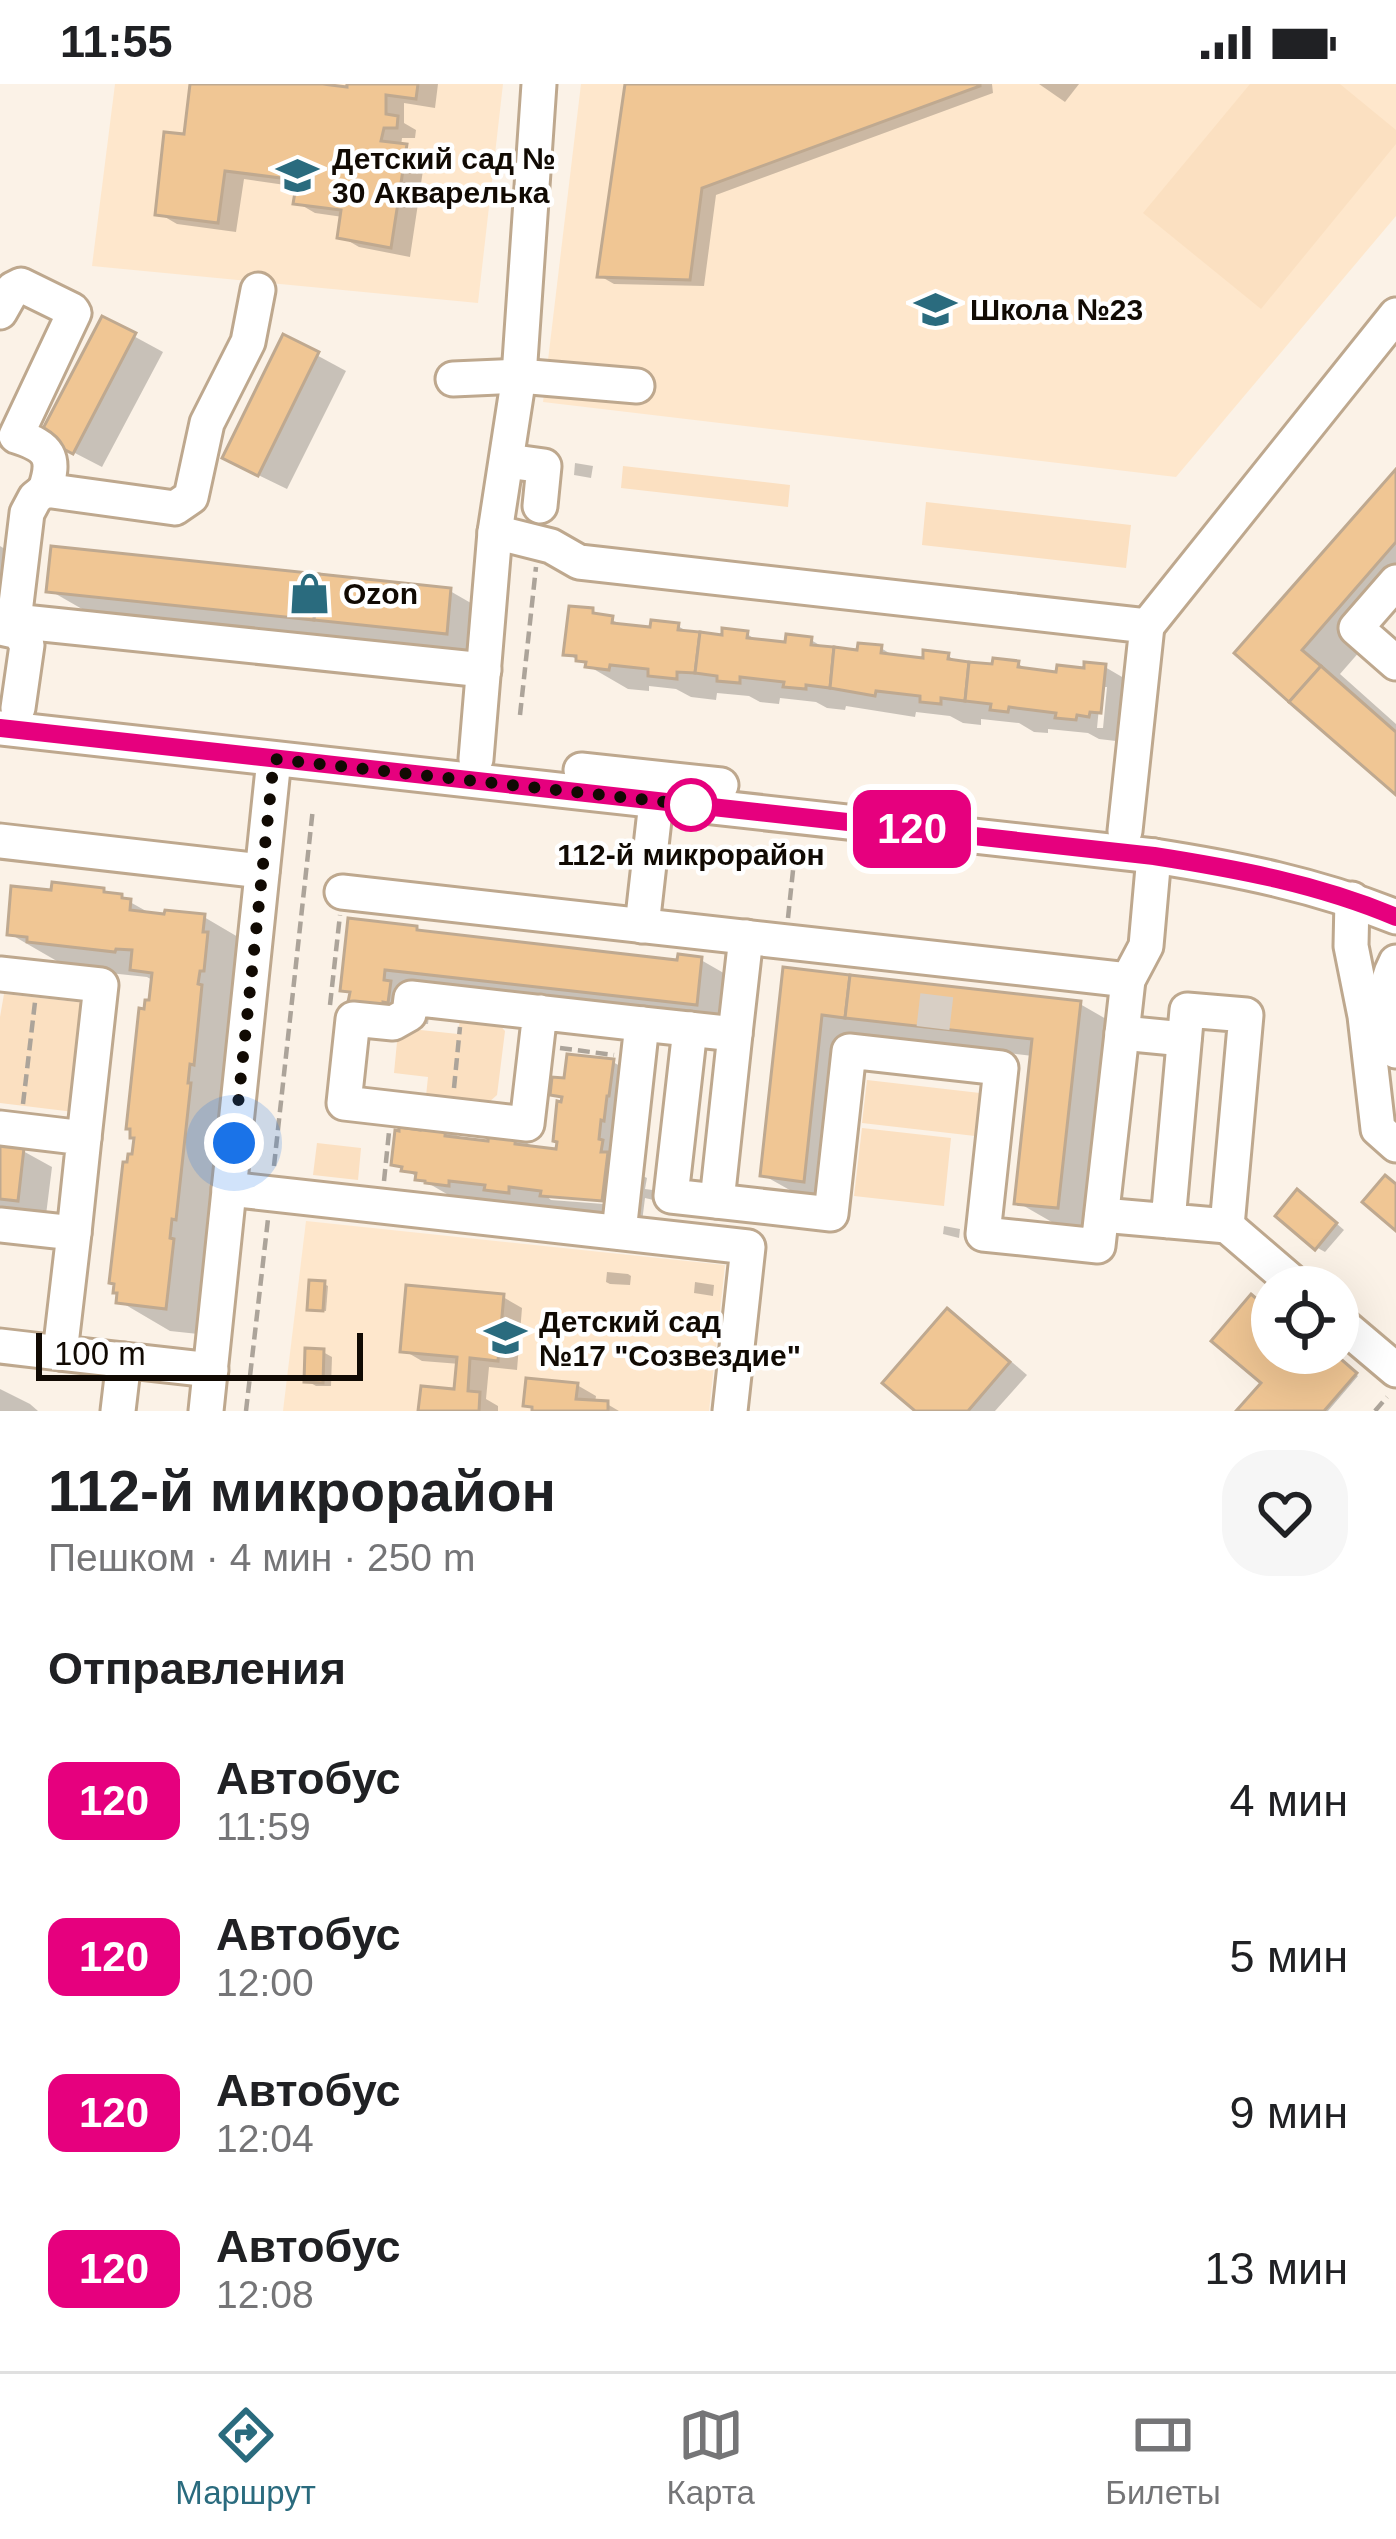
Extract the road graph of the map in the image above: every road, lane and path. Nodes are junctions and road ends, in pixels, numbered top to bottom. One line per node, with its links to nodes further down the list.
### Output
1 (539, 84): 5 (street)
2 (258, 290): 10 (street)
3 (0, 312): 8 (street)
4 (1396, 315): 16 (street)
5 (519, 376): 6 (street); 7 (street); 9 (street)
6 (453, 379)
7 (637, 386)
8 (8, 435): 10 (street)
9 (508, 461): 11 (street); 12 (street)
10 (24, 504): 15 (street)
11 (540, 506)
12 (495, 532): 13 (street); 18 (street)
13 (539, 544): 16 (street); 20 (path)
14 (1396, 582): 17 (street)
15 (9, 626): 18 (street); 19 (street)
16 (1147, 626): 25 (street)
17 (1396, 663)
18 (484, 670): 22 (street)
19 (6, 714): 21 (street); 22 (street)
20 (520, 715)
21 (274, 759): 23 (street); 29 (street)
22 (476, 759): 25 (street)
23 (656, 802): 27 (street); 34 (street)
24 (313, 808): 56 (path)
25 (1124, 831): 31 (street)
26 (0, 841): 29 (street)
27 (1154, 856): 32 (street); 40 (street)
28 (794, 861): 36 (path)
29 (262, 871): 55 (street)
30 (342, 892): 34 (street); 42 (path)
31 (1396, 894)
32 (1352, 899): 33 (street); 54 (street)
33 (1396, 917)
34 (642, 926): 35 (street)
35 (746, 937): 36 (street); 46 (street)
36 (785, 942): 40 (street)
37 (1396, 962): 49 (street)
38 (0, 974): 39 (street)
39 (37, 978): 52 (path); 53 (street)
40 (1128, 980): 45 (street)
41 (463, 1004): 42 (street); 43 (street); 51 (path)
42 (353, 1018): 50 (street)
43 (538, 1029): 48 (street); 48 (path); 51 (street)
44 (690, 1029): 46 (street); 48 (street); 57 (street)
45 (1122, 1033): 47 (street); 59 (street)
46 (735, 1034): 57 (street)
47 (1184, 1039): 60 (street); 62 (street)
48 (640, 1041): 63 (street)
49 (1396, 1051)
50 (392, 1109): 51 (street); 58 (path)
51 (451, 1115)
52 (10, 1130): 53 (street)
53 (84, 1138): 64 (street)
54 (1396, 1144)
55 (229, 1189): 56 (street); 70 (street)
56 (271, 1193): 58 (street); 75 (path)
57 (717, 1202): 59 (street)
58 (381, 1206): 63 (street)
59 (1102, 1215): 60 (street)
60 (1168, 1221): 62 (street)
61 (0, 1225): 64 (street)
62 (1227, 1226): 65 (street)
63 (619, 1232): 76 (street)
64 (74, 1233): 68 (street)
65 (1274, 1266)
66 (1359, 1339): 71 (street)
67 (0, 1346): 68 (street)
68 (60, 1353): 69 (street)
69 (124, 1360): 70 (street); 73 (street)
70 (211, 1370): 74 (street)
71 (1396, 1370)
72 (1396, 1386): 77 (path)
73 (118, 1411)
74 (206, 1411)
75 (246, 1411)
76 (730, 1411)
77 (1375, 1411)

